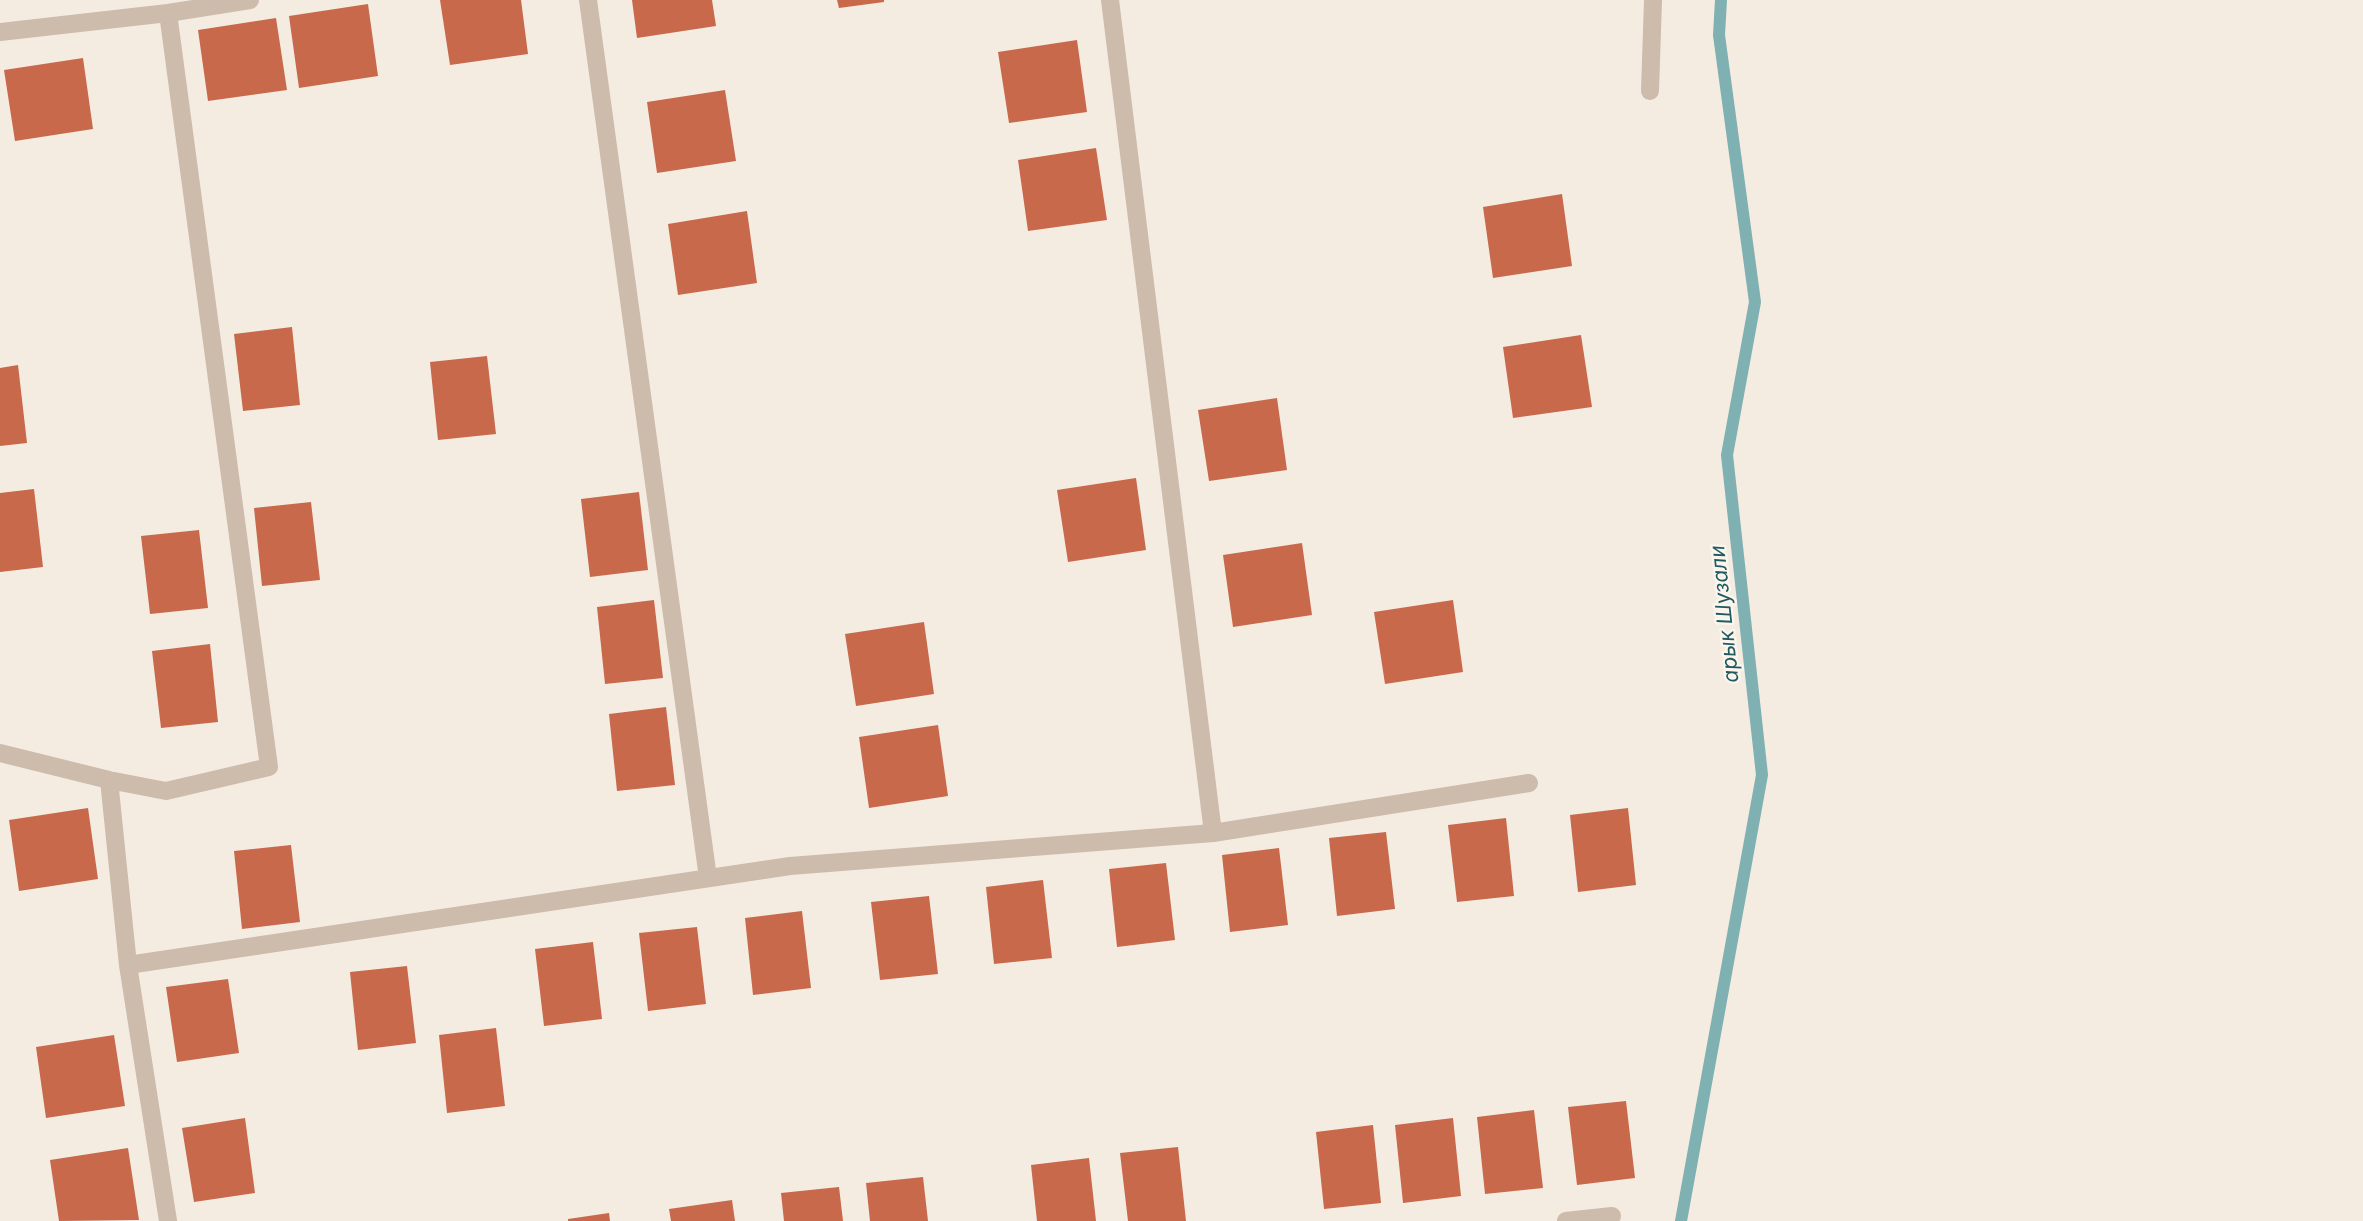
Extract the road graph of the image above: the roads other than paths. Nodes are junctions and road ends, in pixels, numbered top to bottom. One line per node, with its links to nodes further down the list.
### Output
1 (250, 0): 5 (street)
2 (588, 0): 12 (street)
3 (1110, 0): 11 (street)
4 (1653, 0): 7 (street)
5 (168, 13): 6 (street); 9 (street)
6 (0, 32)
7 (1650, 90)
8 (0, 753): 9 (street)
9 (109, 780): 13 (street)
10 (1529, 783): 11 (street)
11 (1213, 834): 12 (street)
12 (708, 878): 13 (street)
13 (128, 965): 15 (street)
14 (1612, 1216): 16 (street)
15 (168, 1221)
16 (1566, 1221)

